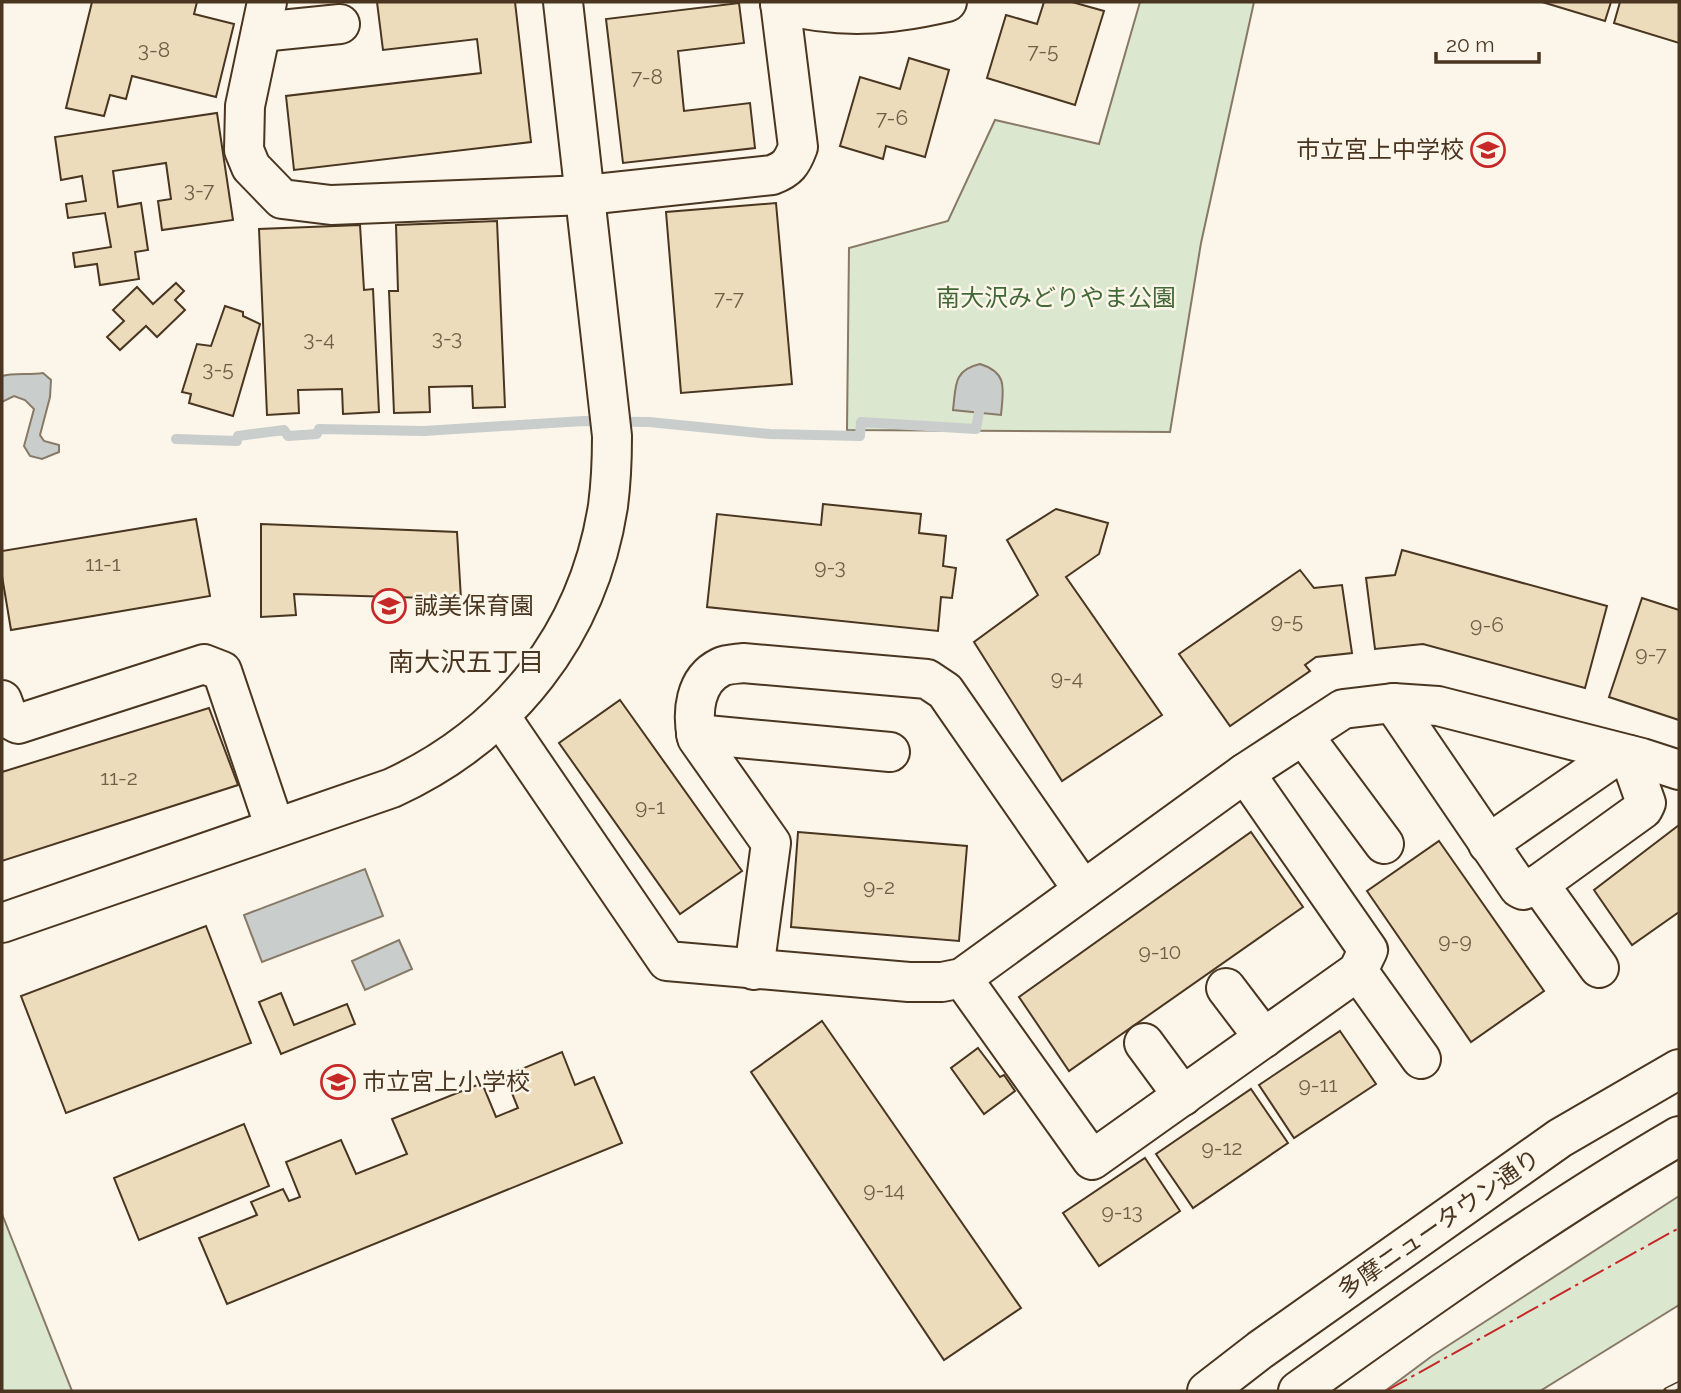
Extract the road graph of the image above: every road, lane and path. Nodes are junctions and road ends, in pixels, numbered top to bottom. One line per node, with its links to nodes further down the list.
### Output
1 (563, 2): 6 (street)
2 (947, 2): 3 (street)
3 (780, 3): 6 (street)
4 (264, 17): 5 (street); 6 (street)
5 (340, 24)
6 (586, 195): 9 (street)
7 (2, 700): 16 (street)
8 (1393, 703): 11 (street); 13 (street); 18 (street)
9 (500, 716): 16 (street); 23 (street)
10 (696, 734): 12 (street); 20 (street); 23 (street)
11 (1303, 735): 15 (street); 17 (street)
12 (890, 752)
13 (1630, 755): 14 (street); 18 (street); 19 (street)
14 (1679, 770)
15 (1245, 773): 20 (street); 24 (street)
16 (275, 828): 21 (street)
17 (1384, 844)
18 (1488, 844): 19 (street)
19 (1539, 884): 22 (street)
20 (1083, 890): 25 (street)
21 (2, 923)
22 (1599, 968)
23 (754, 970): 25 (street)
24 (1358, 971): 27 (street); 29 (street)
25 (962, 978): 31 (street)
26 (1226, 988): 27 (street)
27 (1264, 1038): 31 (street)
28 (1144, 1043): 31 (street)
29 (1421, 1059)
30 (1679, 1069): 33 (street, 多摩ニュータウン通り)
31 (1182, 1096)
32 (1679, 1136): 34 (street)
33 (1206, 1391)
34 (1298, 1391)

